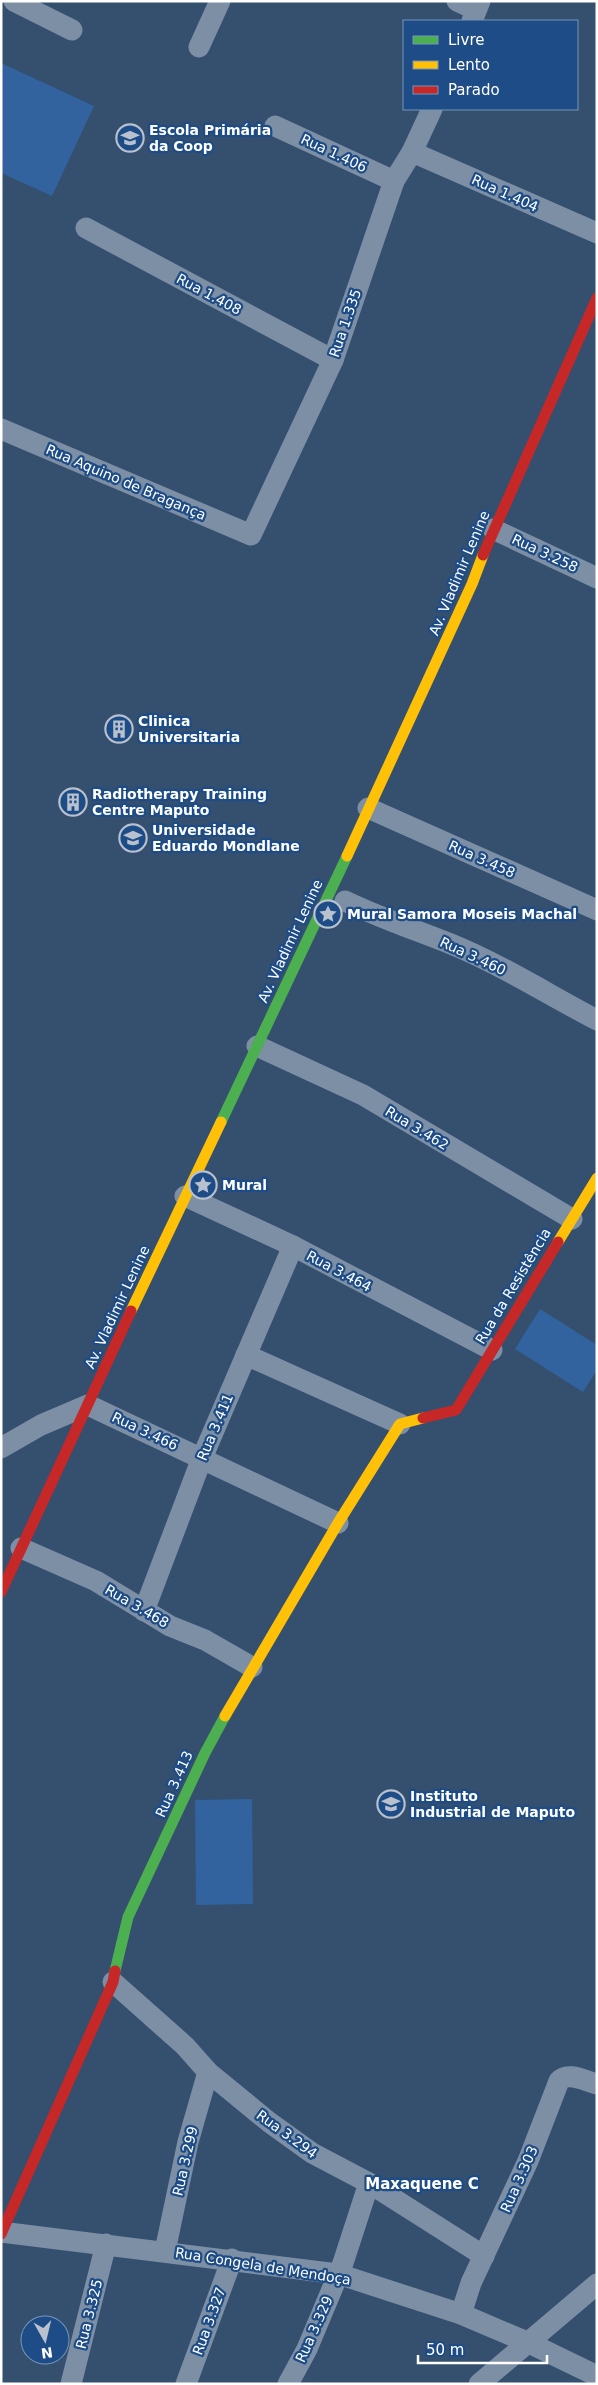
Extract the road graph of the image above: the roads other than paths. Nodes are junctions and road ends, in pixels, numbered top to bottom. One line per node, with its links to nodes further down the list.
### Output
1 (14, 1): 5 (street)
2 (220, 1): 6 (street)
3 (457, 1): 4 (street)
4 (476, 11)
5 (72, 30)
6 (199, 47)
7 (432, 110): 9 (street, Rua 1.335)
8 (275, 126): 10 (street, Rua 1.406)
9 (412, 152): 10 (street, Rua 1.335); 12 (street, Rua 1.404)
10 (394, 181): 14 (street, Rua 1.335)
11 (86, 228): 14 (street, Rua 1.408)
12 (597, 233)
13 (597, 298): 16 (main road, Av. Vladimir Lenine)
14 (332, 360): 17 (street, Rua 1.335)
15 (1, 429): 17 (street, Rua Aquino de Bragança)
16 (493, 529): 18 (street, Rua 3.258); 19 (main road, Av. Vladimir Lenine)
17 (251, 536)
18 (597, 578)
19 (368, 808): 21 (street, Rua 3.458); 23 (main road, Av. Vladimir Lenine)
20 (345, 901): 22 (street, Rua 3.460)
21 (597, 910)
22 (597, 1020)
23 (257, 1046): 25 (main road, Av. Vladimir Lenine); 26 (street, Rua 3.462)
24 (597, 1178): 26 (main road, Rua da Resistência)
25 (184, 1196): 27 (street, Rua 3.464); 30 (main road, Av. Vladimir Lenine)
26 (572, 1219): 28 (main road, Rua da Resistência)
27 (293, 1246): 28 (street, Rua 3.464); 29 (street, Rua 3.411)
28 (492, 1350): 31 (main road, Rua da Resistência)
29 (246, 1355): 31 (street); 33 (street, Rua 3.411)
30 (88, 1405): 32 (street); 33 (street, Rua 3.466); 35 (main road, Av. Vladimir Lenine)
31 (400, 1424): 34 (main road, Rua 3.413)
32 (1, 1448)
33 (202, 1458): 34 (street, Rua 3.466); 37 (street, Rua 3.411)
34 (338, 1523): 38 (main road, Rua 3.413)
35 (21, 1548): 36 (main road, Av. Vladimir Lenine); 37 (street, Rua 3.468)
36 (1, 1592)
37 (144, 1611): 38 (street, Rua 3.468)
38 (252, 1667): 39 (main road, Rua 3.413)
39 (113, 1982): 40 (street, Rua 3.294); 43 (main road, Rua 3.413)
40 (208, 2072): 42 (street, Rua 3.294); 45 (street, Rua 3.299)
41 (597, 2084): 46 (street, Rua 3.303)
42 (369, 2183): 46 (street, Rua 3.294); 48 (street, Rua 3.329)
43 (2, 2233): 44 (street, Rua Congela de Mendoça)
44 (106, 2244): 45 (street, Rua Congela de Mendoça); 53 (street, Rua 3.325)
45 (165, 2251): 47 (street, Rua Congela de Mendoça)
46 (484, 2256): 50 (street, Rua 3.303)
47 (232, 2259): 48 (street, Rua Congela de Mendoça); 54 (street, Rua 3.327)
48 (338, 2274): 50 (street, Rua Congela de Mendoça); 55 (street, Rua 3.329)
49 (597, 2284): 51 (street)
50 (461, 2314): 51 (street, Rua Congela de Mendoça)
51 (527, 2342): 52 (street, Rua Congela de Mendoça); 56 (street)
52 (587, 2377)
53 (71, 2384)
54 (186, 2384)
55 (288, 2384)
56 (479, 2384)

